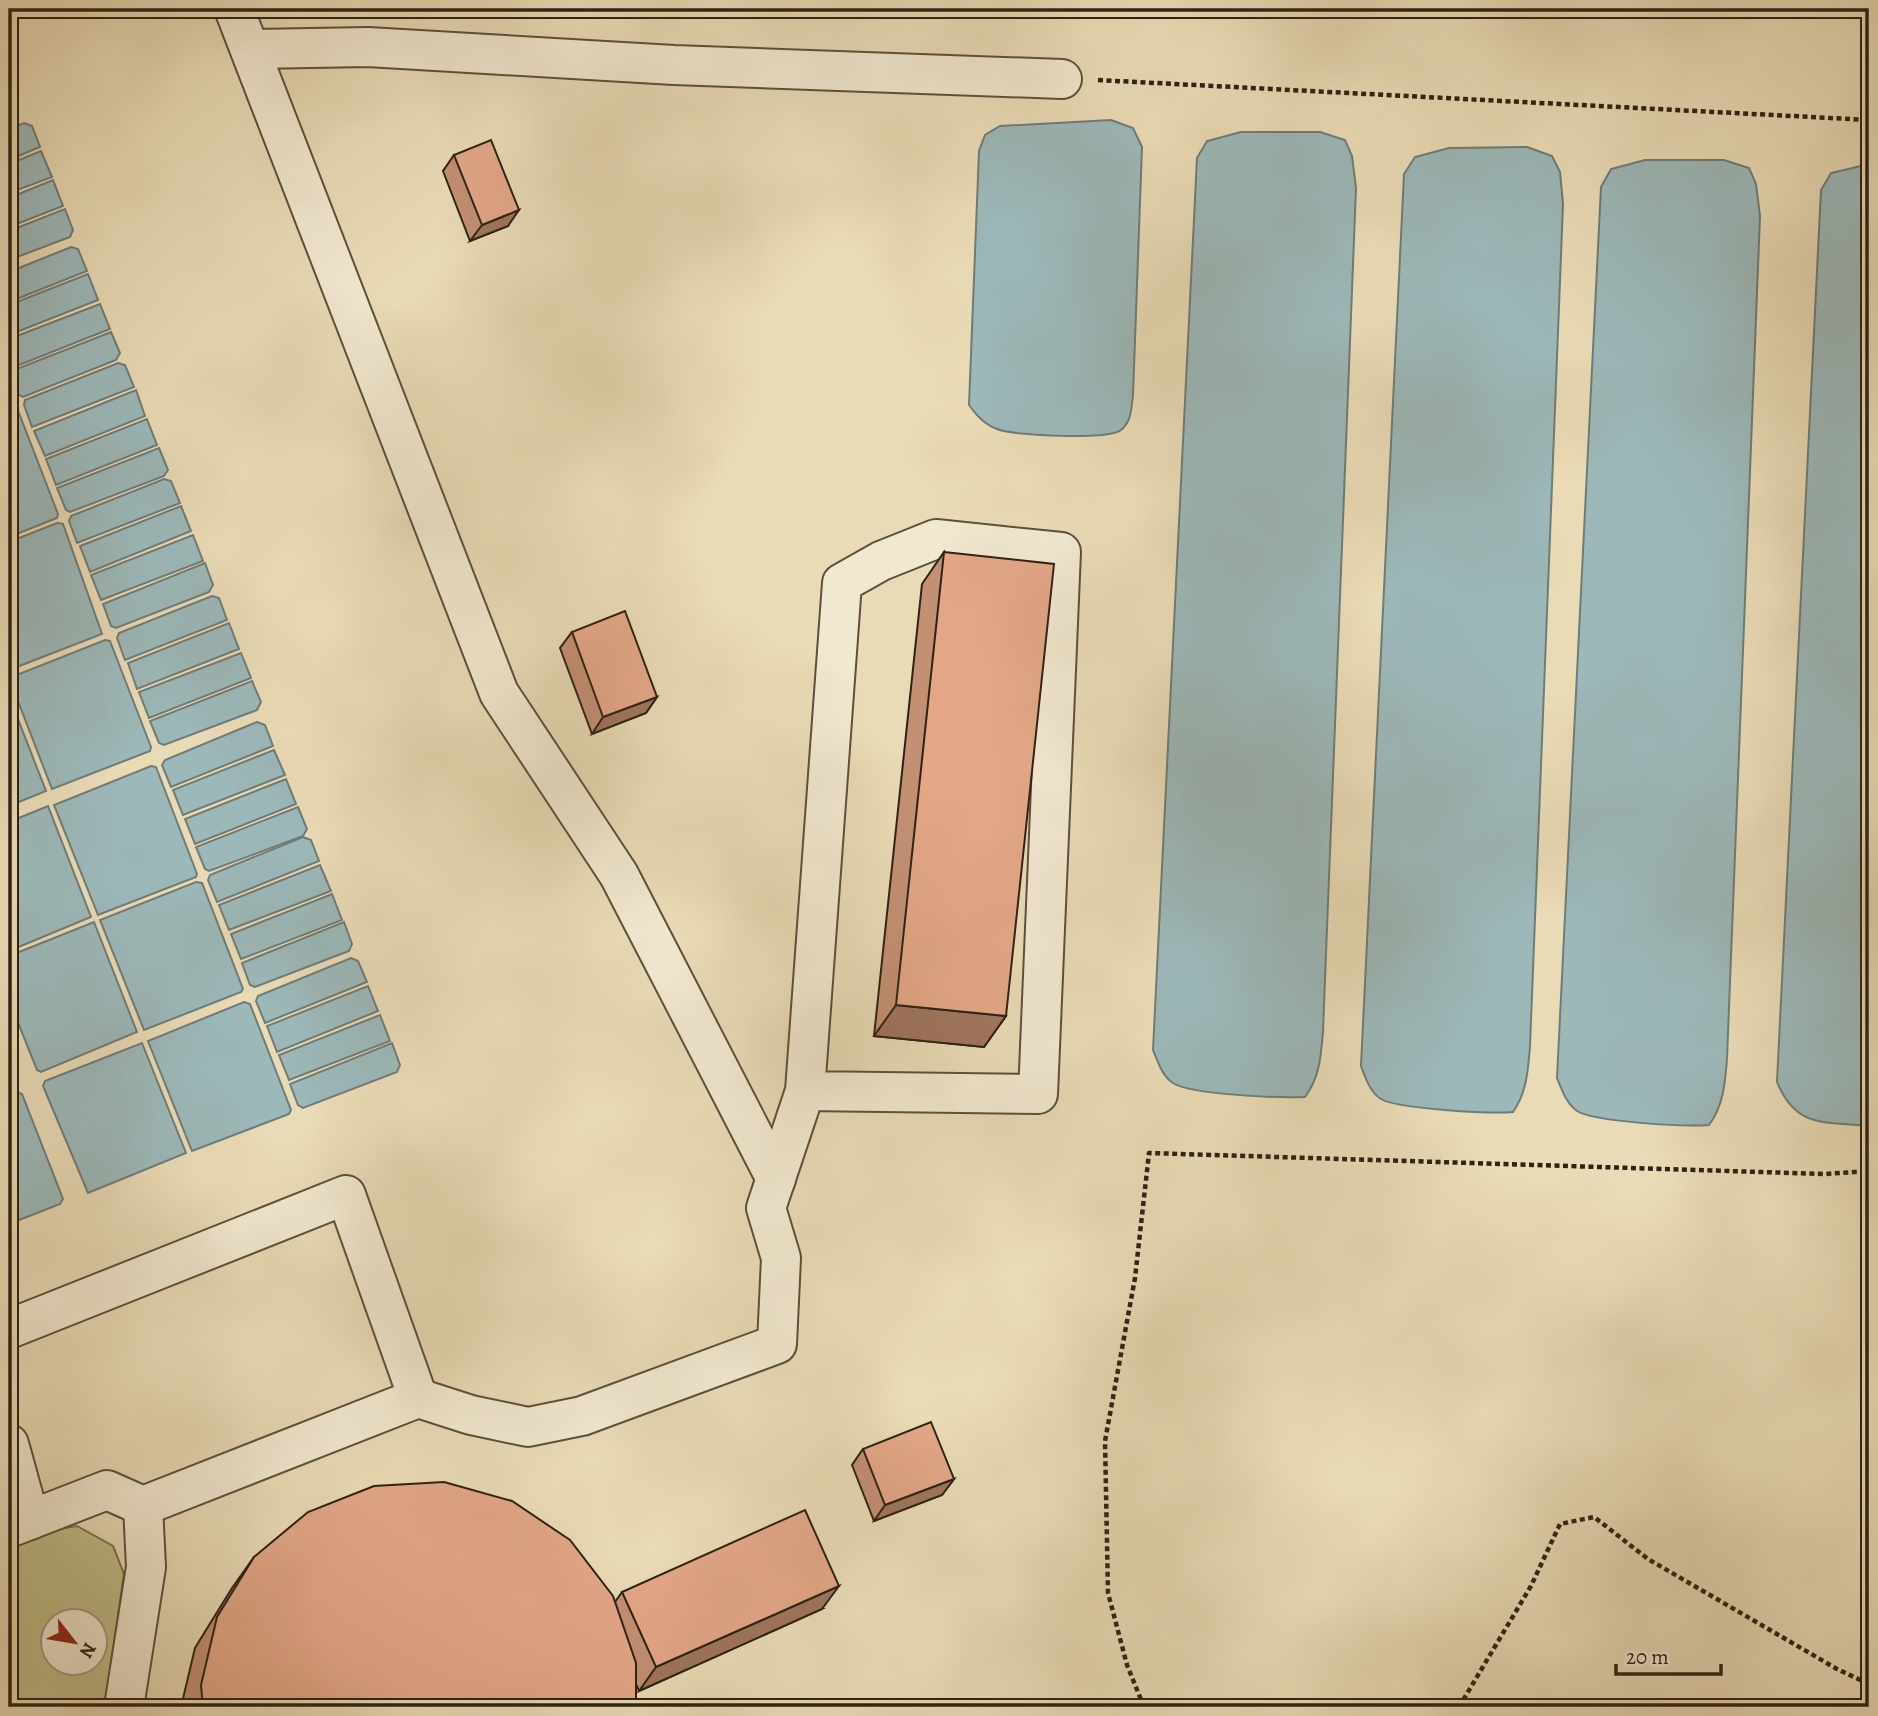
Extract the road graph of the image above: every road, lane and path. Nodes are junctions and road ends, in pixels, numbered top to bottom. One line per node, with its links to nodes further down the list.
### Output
1 (234, 9): 2 (lane)
2 (250, 49): 3 (lane); 7 (lane)
3 (1062, 79): 4 (path)
4 (1869, 120)
5 (804, 1091): 5 (lane); 7 (lane)
6 (1869, 1171): 15 (path)
7 (776, 1179): 9 (lane)
8 (9, 1329): 9 (lane)
9 (418, 1398): 11 (lane)
10 (9, 1444): 12 (lane)
11 (143, 1506): 12 (lane); 14 (lane)
12 (19, 1524)
13 (1869, 1684): 16 (path)
14 (124, 1707)
15 (1144, 1707)
16 (1459, 1707)

